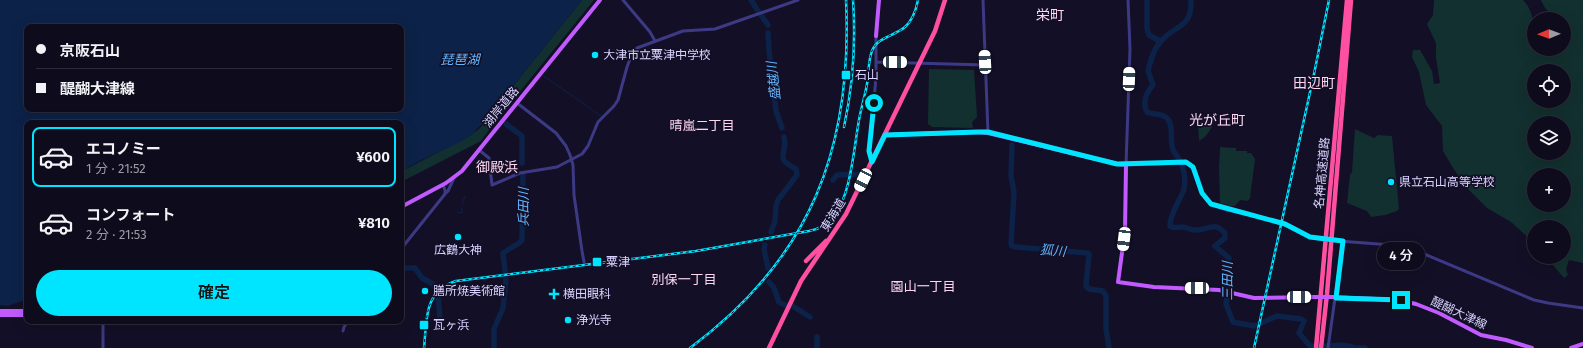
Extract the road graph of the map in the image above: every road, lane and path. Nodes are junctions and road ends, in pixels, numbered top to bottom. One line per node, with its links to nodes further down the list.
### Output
1 (600, 0): 15 (main road, 湖岸道路)
2 (623, 0): 11 (street)
3 (798, 0): 11 (street)
4 (879, 0): 10 (main road)
5 (945, 0): 13 (highway, 東海道)
6 (983, 0): 14 (street)
7 (1128, 0): 21 (street)
8 (1347, 0): 41 (highway, 名神高速道路)
9 (1351, 0): 41 (highway, 名神高速道路)
10 (876, 36): 12 (street)
11 (655, 41): 19 (street)
12 (876, 62): 13 (street); 20 (street)
13 (920, 62): 14 (street); 17 (highway, 東海道)
14 (985, 65): 16 (street)
15 (517, 103): 18 (main road, 湖岸道路); 19 (street)
16 (988, 132): 17 (main road); 21 (main road)
17 (885, 135): 20 (highway, 東海道)
18 (479, 150): 19 (street); 22 (main road, 湖岸道路)
19 (572, 160): 31 (street)
20 (872, 162): 26 (highway, 東海道)
21 (1126, 165): 27 (street, bridge); 33 (main road, 醍醐大津線, bridge)
22 (454, 178): 23 (main road, 湖岸道路); 24 (street)
23 (443, 185): 24 (street); 25 (main road, 湖岸道路)
24 (444, 194): 28 (street)
25 (404, 205)
26 (830, 239): 29 (highway, 東海道); 30 (highway)
27 (1343, 241): 33 (street); 34 (street)
28 (404, 246)
29 (819, 254): 30 (highway); 32 (highway, 東海道)
30 (806, 261): 32 (highway)
31 (584, 262)
32 (812, 264): 45 (highway, 東海道)
33 (1334, 298): 43 (street); 48 (main road, 醍醐大津線)
34 (1583, 308)
35 (24, 311): 36 (main road)
36 (1, 314): 37 (main road)
37 (24, 315)
38 (103, 324): 44 (street)
39 (346, 324): 40 (street)
40 (343, 331)
41 (1319, 338): 46 (highway, 名神高速道路); 47 (highway, 名神高速道路)
42 (1583, 344): 49 (main road)
43 (1328, 347)
44 (103, 348)
45 (769, 348)
46 (1316, 348)
47 (1321, 348)
48 (1532, 348)
49 (1571, 348)

